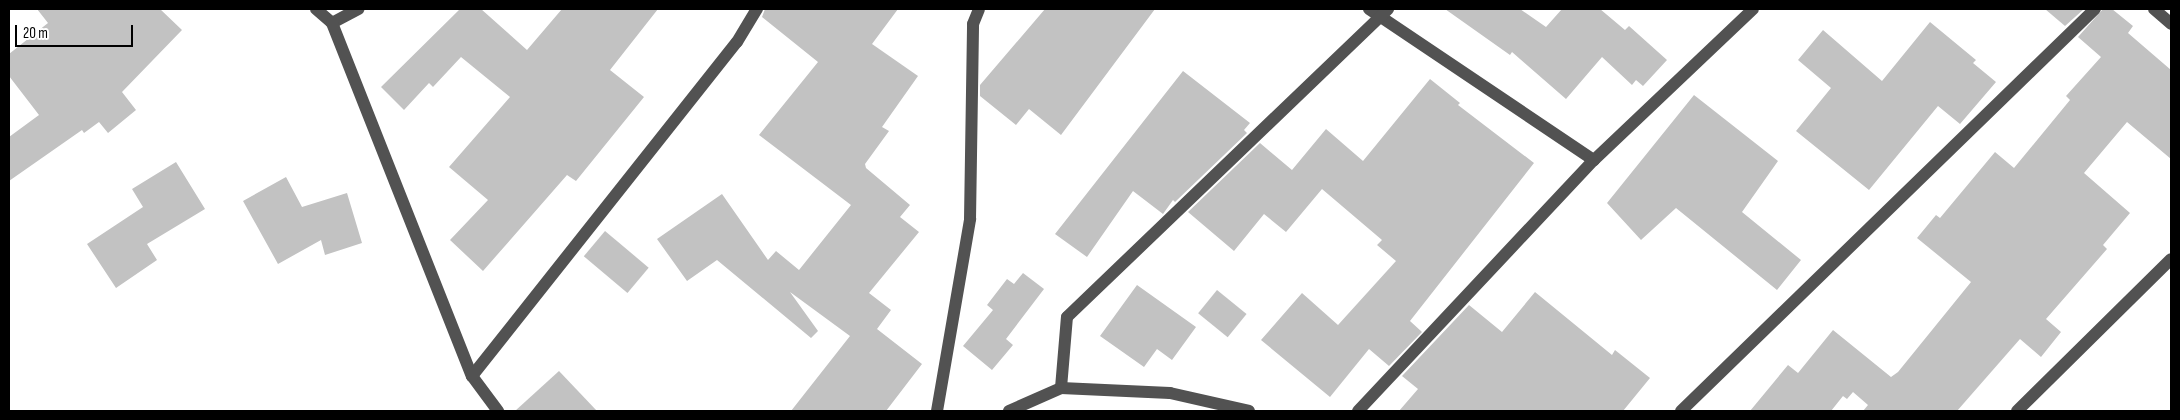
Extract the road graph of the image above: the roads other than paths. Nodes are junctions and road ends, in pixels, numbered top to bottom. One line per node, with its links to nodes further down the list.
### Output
1 (316, 9): 10 (street)
2 (358, 9): 10 (street)
3 (757, 9): 14 (street)
4 (979, 9): 17 (street)
5 (1369, 9): 9 (street)
6 (1753, 9): 12 (street)
7 (2095, 9): 21 (street)
8 (2154, 9): 11 (street)
9 (1385, 12): 12 (street); 15 (street)
10 (332, 23): 14 (street)
11 (2171, 24)
12 (1594, 160): 20 (street)
13 (2171, 259): 22 (street)
14 (472, 376): 16 (street)
15 (1061, 388): 18 (street); 19 (street)
16 (498, 411)
17 (937, 411)
18 (1009, 411)
19 (1249, 411)
20 (1358, 411)
21 (1681, 411)
22 (2017, 411)

